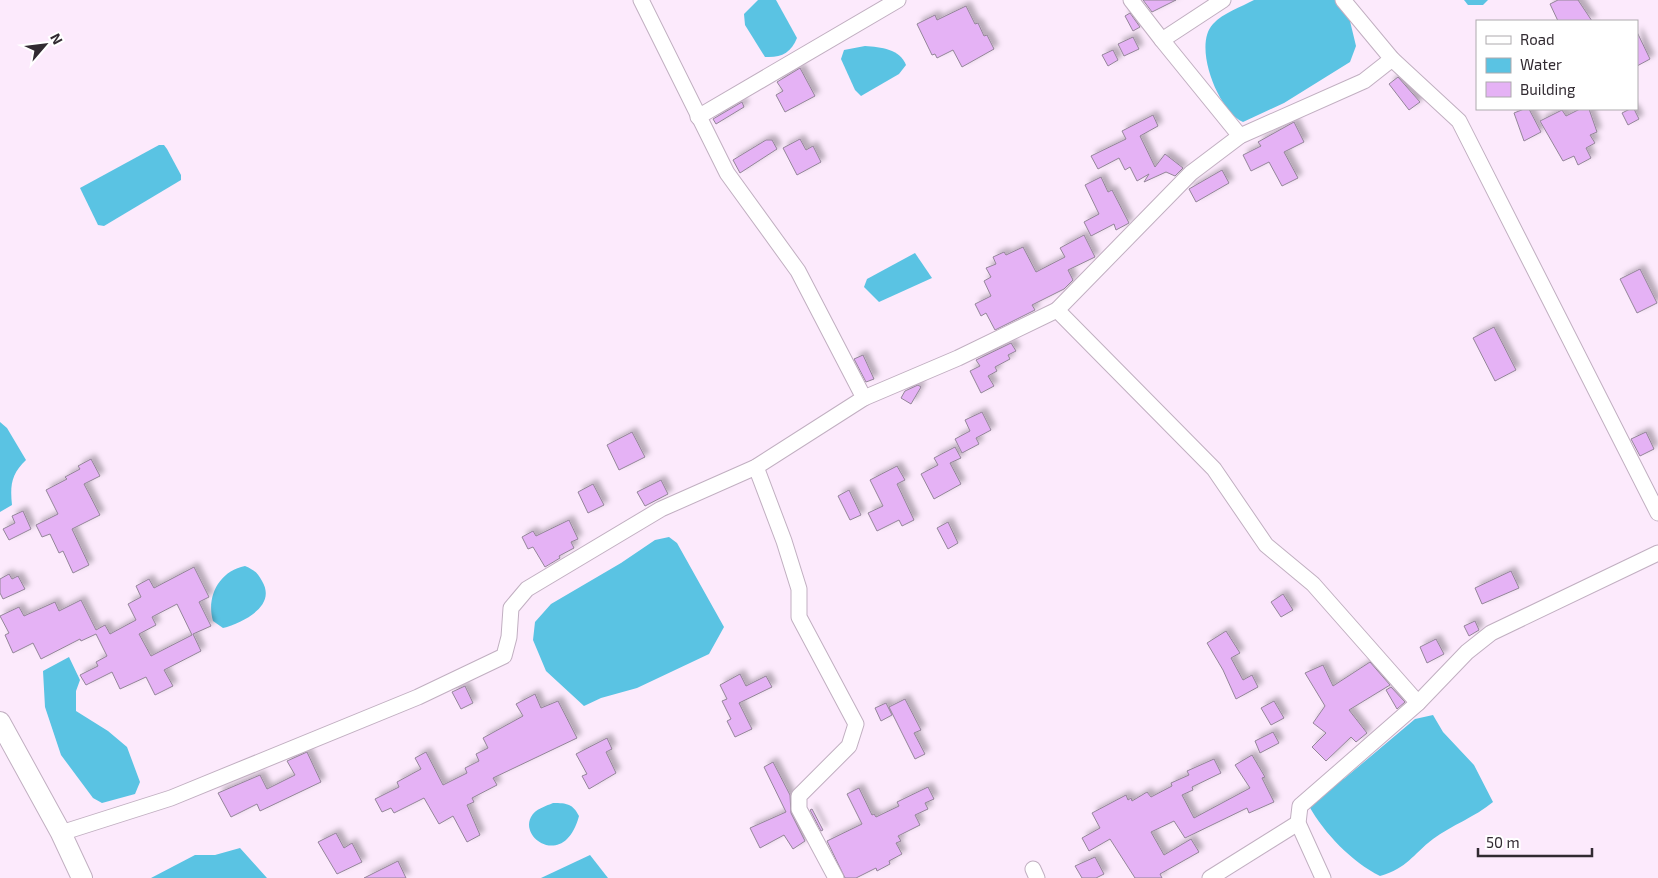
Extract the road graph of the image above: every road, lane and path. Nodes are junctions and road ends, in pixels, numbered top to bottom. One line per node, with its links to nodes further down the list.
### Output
1 (641, 0): 8 (street)
2 (898, 0): 8 (street)
3 (1131, 0): 6 (street)
4 (1223, 0): 6 (street)
5 (1343, 0): 7 (street)
6 (1162, 40): 9 (street)
7 (1392, 59): 9 (street); 13 (street)
8 (698, 118): 11 (street)
9 (1240, 136): 10 (street)
10 (1057, 310): 11 (street); 15 (street)
11 (864, 398): 12 (street)
12 (756, 467): 18 (street); 20 (street)
13 (1658, 513)
14 (1658, 553): 15 (street)
15 (1418, 703): 17 (street)
16 (0, 722): 18 (main road)
17 (1298, 823): 21 (street); 22 (street)
18 (61, 833): 19 (main road)
19 (82, 878)
20 (836, 878)
21 (1210, 878)
22 (1324, 878)

